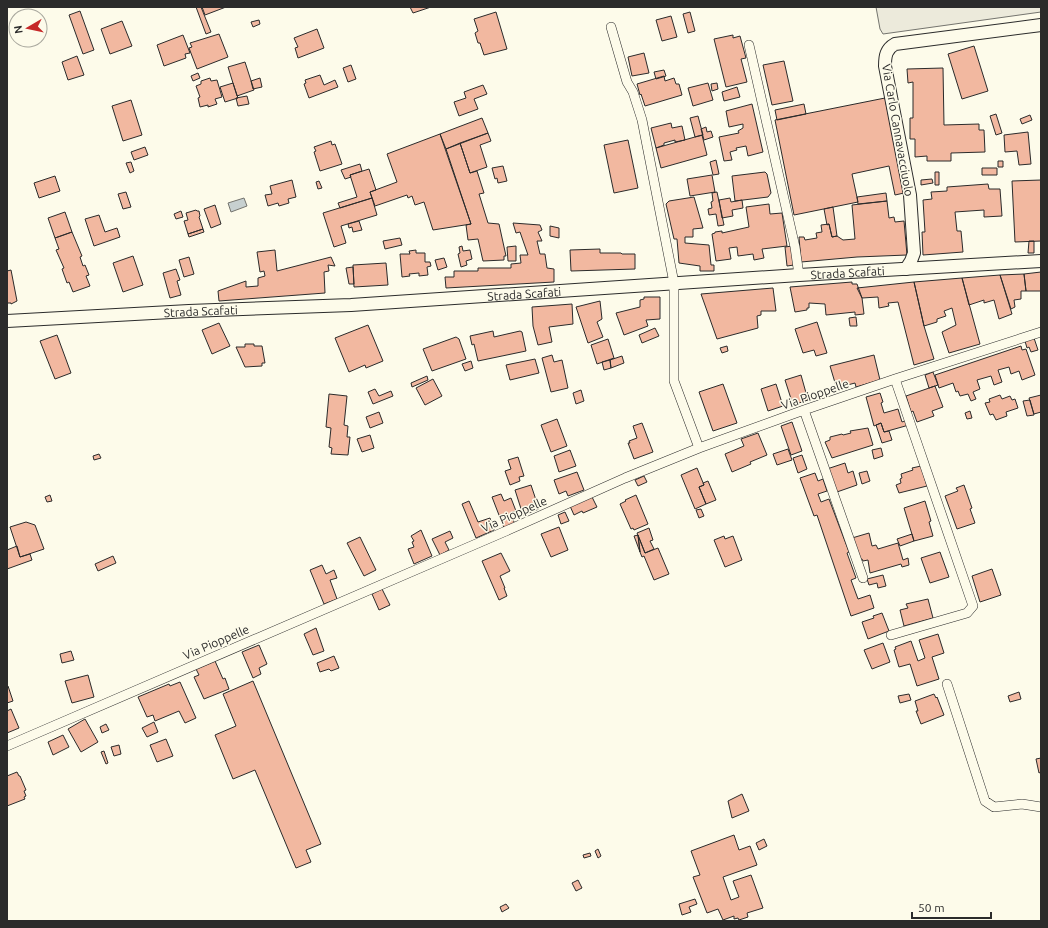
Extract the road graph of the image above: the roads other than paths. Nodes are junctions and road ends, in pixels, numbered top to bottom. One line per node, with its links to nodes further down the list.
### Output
1 (1041, 26): 5 (street, Via Carlo Cannavacciuolo)
2 (611, 27): 7 (street)
3 (749, 45): 6 (street)
4 (1041, 261): 5 (street, Strada Scafati)
5 (906, 269): 6 (street, Strada Scafati)
6 (799, 275): 7 (street, Strada Scafati)
7 (674, 283): 8 (street, Strada Scafati); 12 (street)
8 (7, 321)
9 (1041, 332): 10 (street, Via Pioppelle)
10 (895, 379): 11 (street, Via Pioppelle); 14 (street)
11 (804, 410): 12 (street, Via Pioppelle); 13 (street)
12 (699, 448): 16 (street, Via Pioppelle)
13 (863, 578)
14 (891, 636)
15 (947, 684): 17 (street)
16 (7, 746)
17 (1041, 807)

